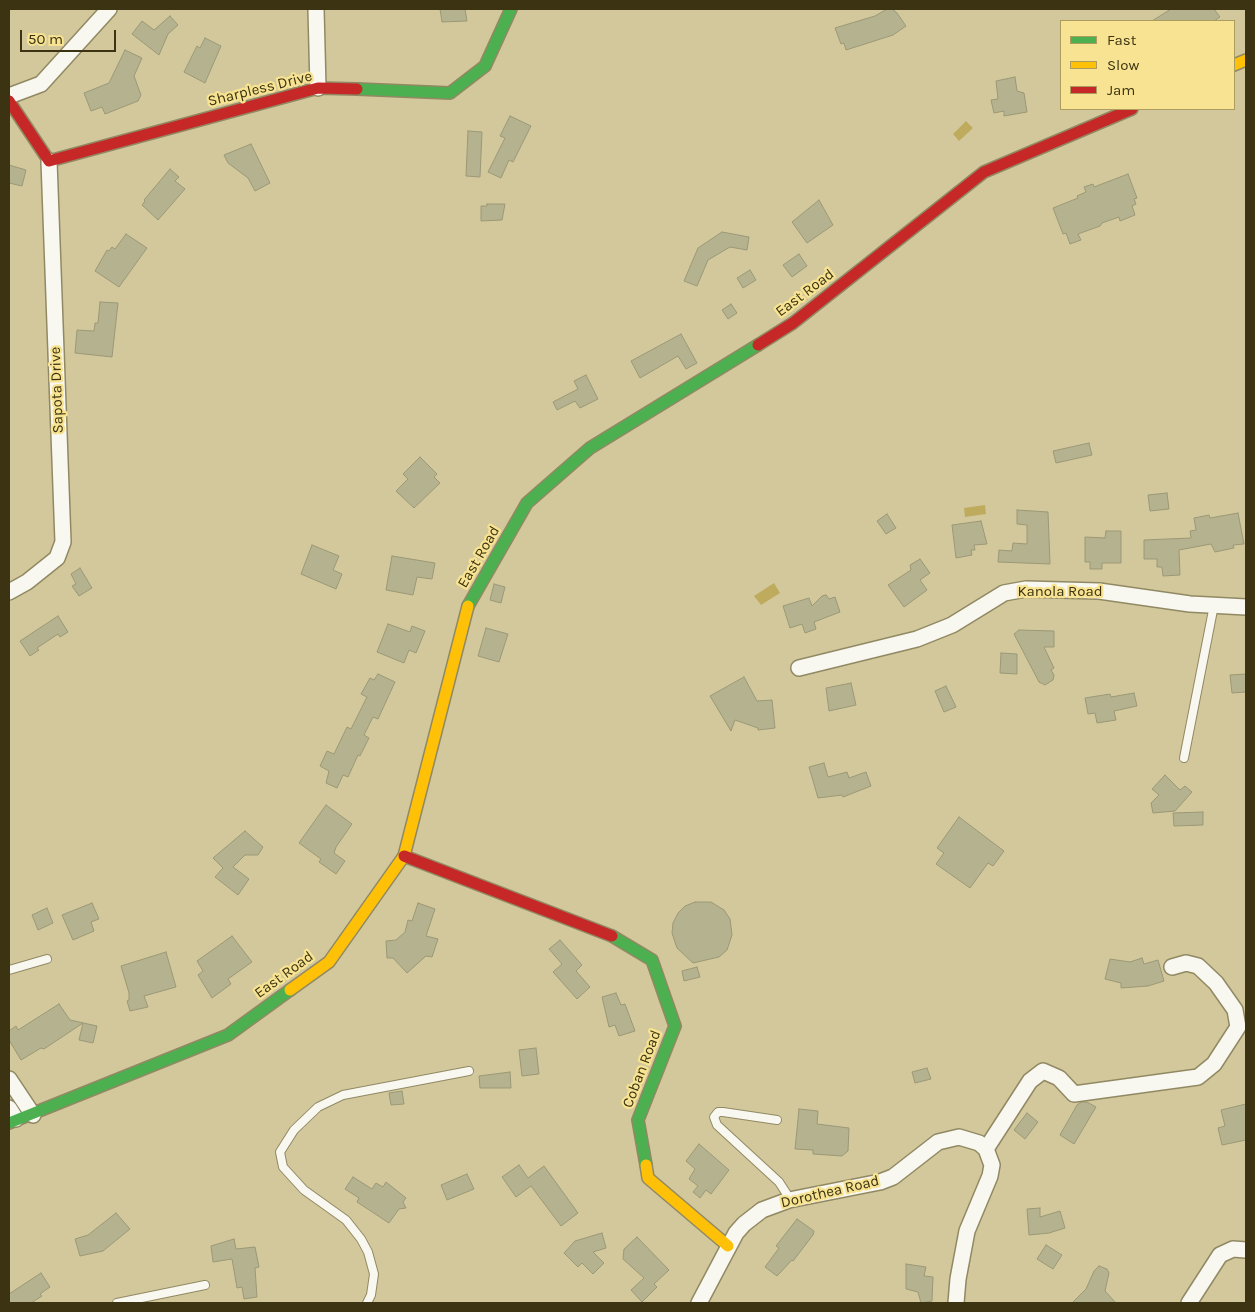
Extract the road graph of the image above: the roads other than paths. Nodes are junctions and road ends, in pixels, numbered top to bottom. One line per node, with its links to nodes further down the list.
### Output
1 (109, 9): 5 (street)
2 (316, 9): 4 (street)
3 (511, 9): 4 (street, Sharpless Drive)
4 (318, 88): 8 (street, Sharpless Drive)
5 (9, 96)
6 (9, 101): 8 (street)
7 (1130, 110): 14 (street, East Road)
8 (49, 161): 9 (street, Sapota Drive)
9 (9, 592)
10 (1214, 606): 11 (street, Kanola Road); 12 (street, Kanola Road); 13 (lane)
11 (1246, 607)
12 (799, 668)
13 (1184, 758)
14 (404, 856): 20 (street, East Road); 25 (street, Coban Road)
15 (48, 959): 17 (lane)
16 (1172, 967): 23 (street)
17 (9, 970)
18 (469, 1071): 29 (lane)
19 (9, 1079): 20 (street)
20 (33, 1115): 21 (street, East Road)
21 (11, 1117)
22 (777, 1120): 24 (lane)
23 (986, 1149): 24 (street, Dorothea Road); 31 (street)
24 (790, 1199): 25 (street, Dorothea Road)
25 (728, 1246): 30 (street, Dorothea Road)
26 (1246, 1250): 32 (street)
27 (205, 1285): 28 (lane)
28 (117, 1303)
29 (367, 1303)
30 (699, 1303)
31 (956, 1303)
32 (1189, 1303)

